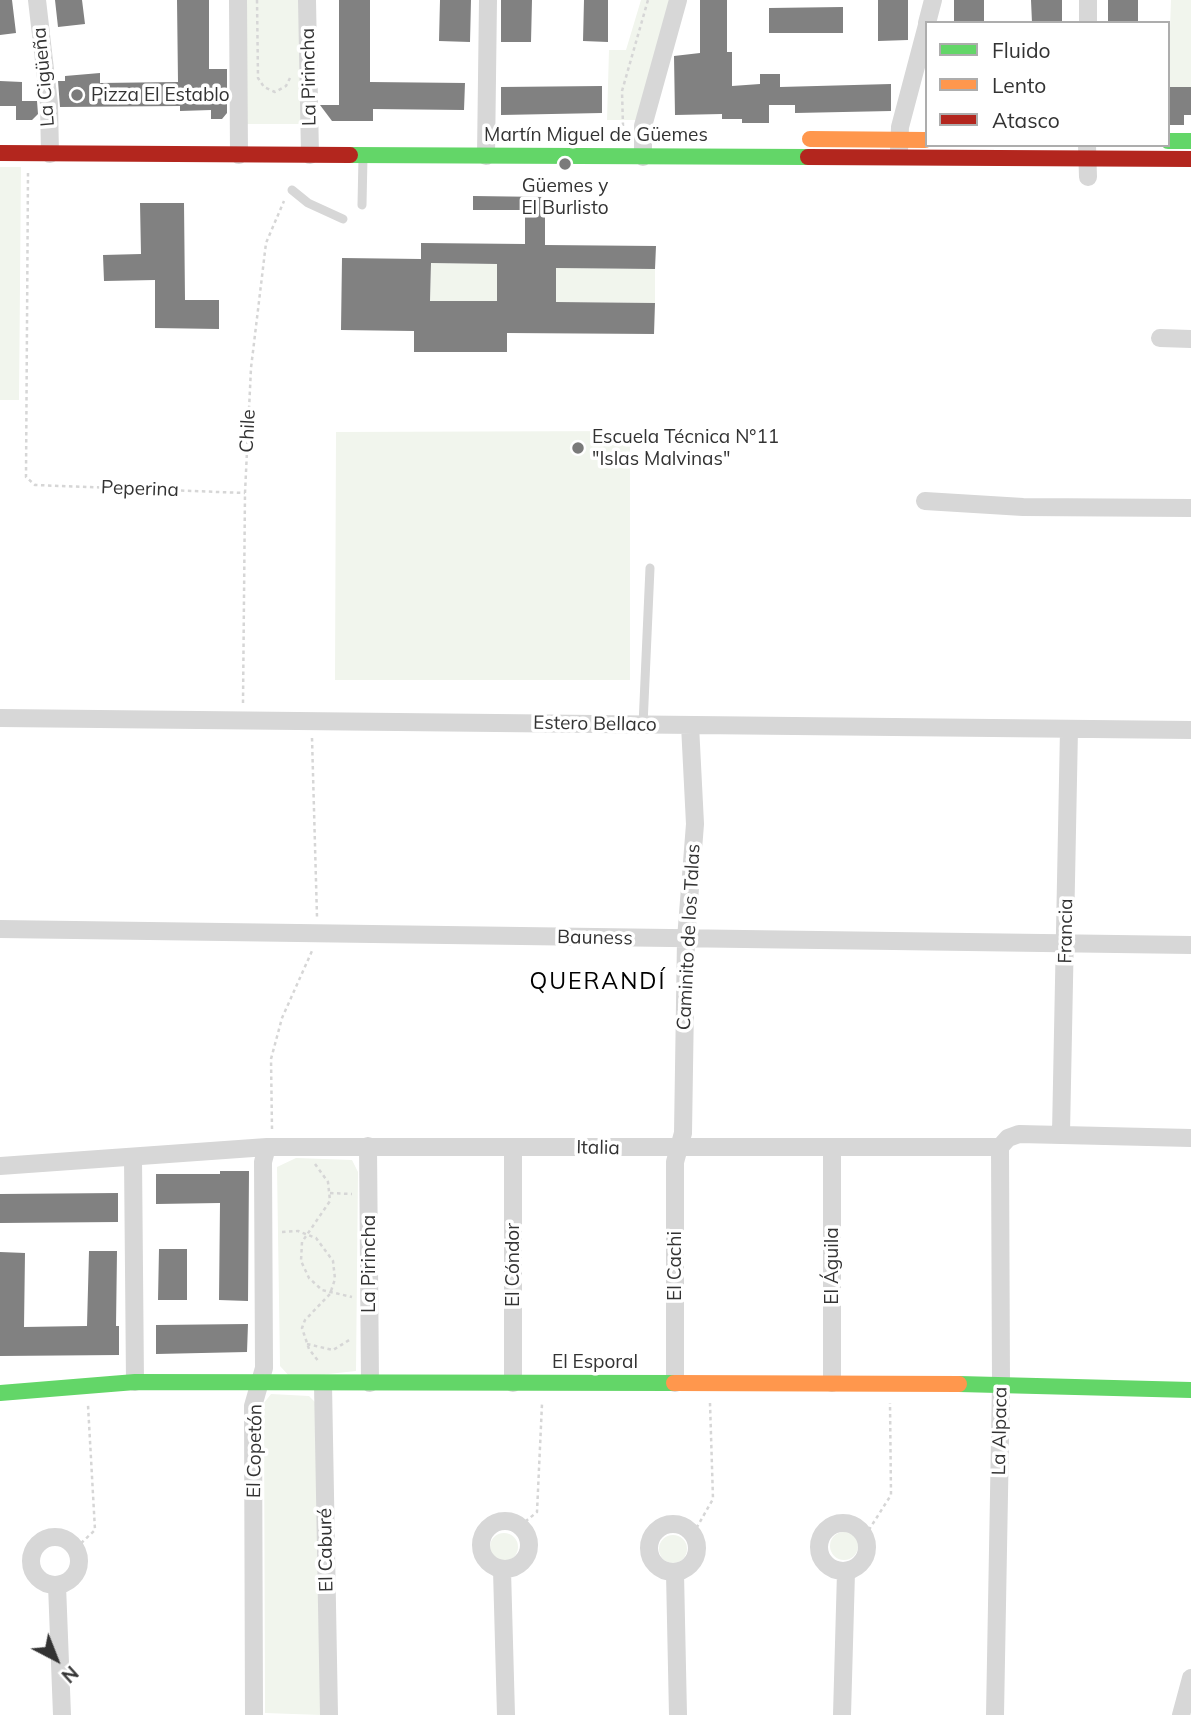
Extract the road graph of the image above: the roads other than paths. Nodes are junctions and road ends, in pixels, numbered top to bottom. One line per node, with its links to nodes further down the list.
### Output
1 (37, 0): 15 (street, La Cigüeña)
2 (238, 0): 21 (street)
3 (307, 0): 22 (street, La Pirincha)
4 (488, 0): 20 (street)
5 (678, 0): 23 (street)
6 (933, 0): 8 (street)
7 (1088, 0): 9 (street)
8 (928, 21)
9 (1088, 21)
10 (925, 33): 16 (street)
11 (623, 132): 23 (main road, Martín Miguel de Güemes)
12 (217, 137): 21 (main road, Martín Miguel de Güemes)
13 (331, 137): 22 (main road, Martín Miguel de Güemes)
14 (799, 139): 16 (main road)
15 (50, 140): 21 (main road, Martín Miguel de Güemes); 24 (main road, Martín Miguel de Güemes)
16 (900, 140): 17 (main road); 26 (street)
17 (925, 140)
18 (1170, 141): 19 (main road)
19 (1191, 141)
20 (487, 142): 23 (main road, Martín Miguel de Güemes); 25 (main road, Martín Miguel de Güemes)
21 (243, 143): 22 (main road, Martín Miguel de Güemes)
22 (306, 143): 25 (main road, Martín Miguel de Güemes)
23 (649, 145): 26 (main road, Martín Miguel de Güemes)
24 (0, 153)
25 (363, 155): 30 (lane)
26 (898, 158): 28 (main road, Martín Miguel de Güemes)
27 (1191, 159): 28 (main road, Martín Miguel de Güemes)
28 (1087, 160)
29 (292, 190): 31 (lane)
30 (362, 205)
31 (343, 219)
32 (1160, 338): 33 (street)
33 (1191, 338)
34 (925, 501): 35 (street)
35 (1191, 508)
36 (650, 568): 38 (lane)
37 (0, 718): 38 (street, Estero Bellaco)
38 (643, 725): 39 (street, Estero Bellaco)
39 (690, 725): 40 (street, Estero Bellaco); 43 (street, Caminito de los Talas)
40 (1069, 729): 41 (street, Estero Bellaco); 44 (street, Francia)
41 (1191, 730)
42 (0, 929): 43 (street, Bauness)
43 (686, 939): 44 (street, Bauness); 52 (street, Caminito de los Talas)
44 (1066, 943): 45 (street, Bauness); 46 (street, Francia)
45 (1191, 945)
46 (1061, 1133): 47 (street, Italia); 51 (street, Italia)
47 (1191, 1138)
48 (368, 1146): 49 (street, Italia); 50 (street, Italia); 58 (street, La Pirincha)
49 (267, 1147): 54 (street, Italia); 57 (street, El Copetón)
50 (513, 1147): 52 (street, Italia); 59 (street, El Cóndor)
51 (1000, 1147): 53 (street, Italia); 63 (street, La Alpaca)
52 (678, 1149): 53 (street, Italia); 60 (street, El Cachi)
53 (832, 1149): 61 (street, El Águila)
54 (133, 1158): 55 (street, Italia); 56 (street)
55 (0, 1166)
56 (135, 1382): 57 (main road, El Esporal); 65 (main road, El Esporal)
57 (258, 1383): 62 (main road, El Esporal); 72 (street, El Copetón)
58 (370, 1383): 59 (main road, El Esporal); 62 (main road, El Esporal)
59 (513, 1383): 60 (main road, El Esporal)
60 (675, 1383): 61 (main road, El Esporal)
61 (832, 1383): 63 (main road, El Esporal)
62 (323, 1384): 73 (street, El Caburé)
63 (1001, 1384): 64 (main road, El Esporal); 77 (street, La Alpaca)
64 (1191, 1390)
65 (0, 1393)
66 (502, 1570): 66 (street); 74 (street)
67 (846, 1572): 67 (street); 76 (street)
68 (676, 1573): 68 (street); 75 (street)
69 (57, 1585): 69 (street); 71 (street)
70 (1191, 1678): 78 (street)
71 (62, 1715)
72 (254, 1715)
73 (329, 1715)
74 (506, 1715)
75 (678, 1715)
76 (842, 1715)
77 (995, 1715)
78 (1181, 1715)

